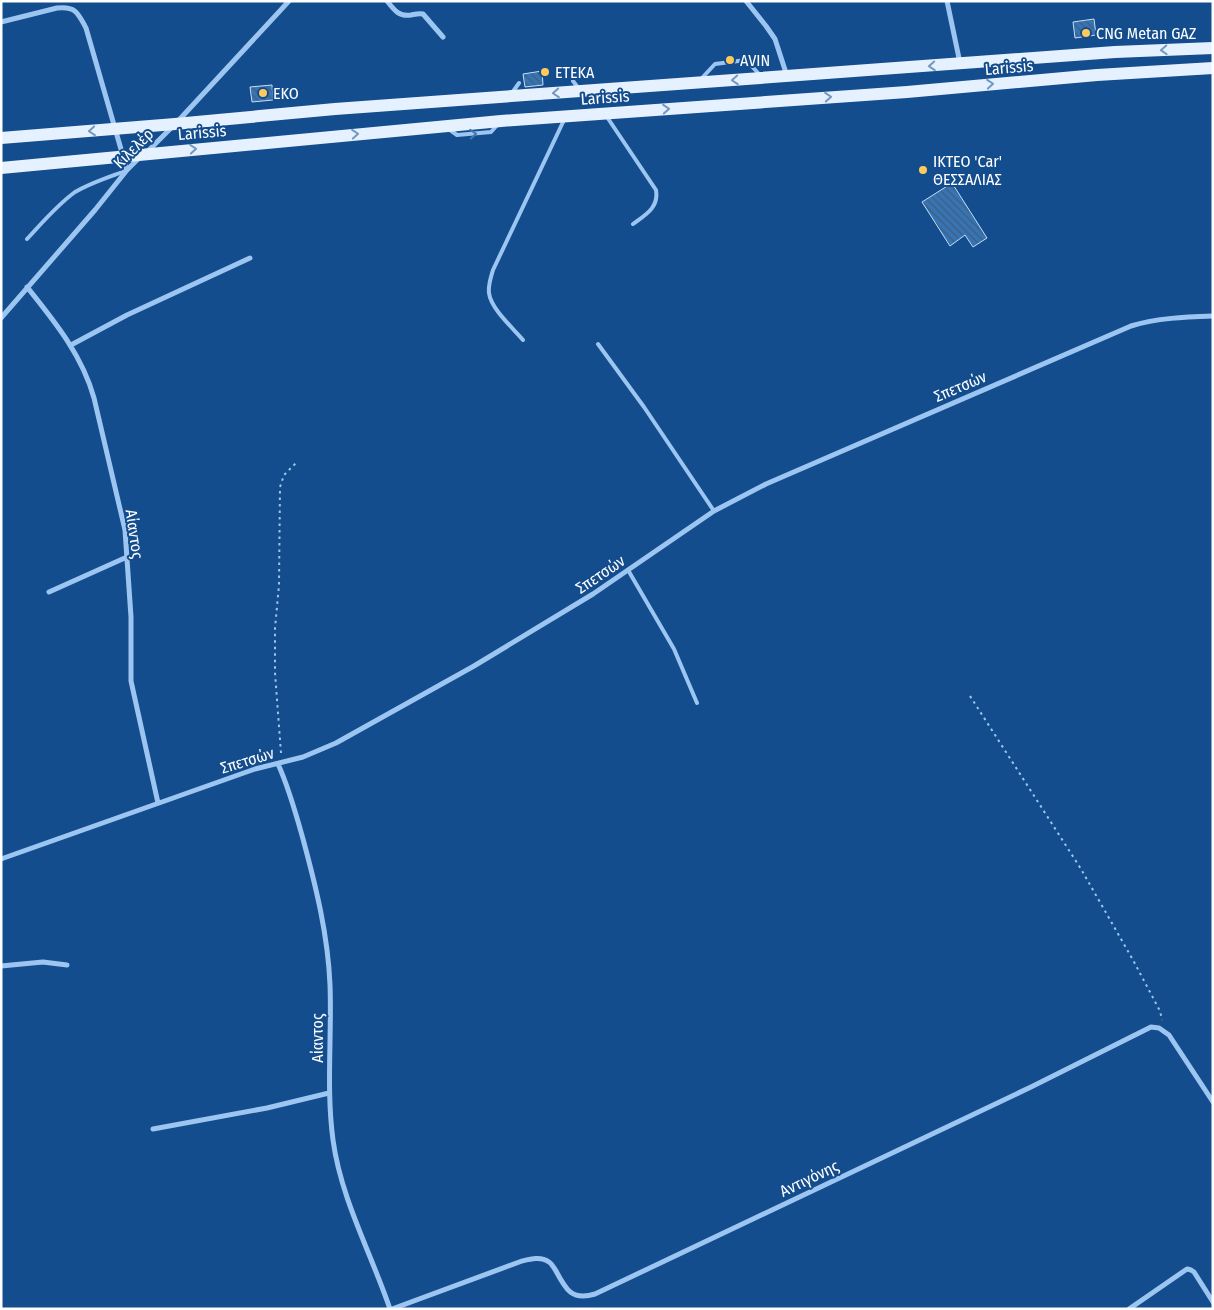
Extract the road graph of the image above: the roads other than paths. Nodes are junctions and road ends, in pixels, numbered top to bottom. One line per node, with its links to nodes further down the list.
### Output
1 (289, 1): 17 (street, Κιλελέρ)
2 (387, 1): 6 (street)
3 (746, 1): 10 (street)
4 (947, 1): 8 (street)
5 (1, 22): 18 (street)
6 (443, 37)
7 (1213, 48): 8 (main road, Larissis, one-way to 8)
8 (960, 64): 10 (main road, Larissis, one-way to 10)
9 (1209, 70): 15 (main road, Larissis, one-way to 9)
10 (787, 76): 11 (main road, Larissis)
11 (762, 78): 12 (main road, Larissis, one-way to 12); 12 (lane)
12 (698, 82): 14 (main road, Larissis, one-way to 14)
13 (519, 83): 14 (lane)
14 (510, 96): 17 (main road, Larissis)
15 (605, 113): 16 (main road, Larissis); 24 (lane)
16 (566, 116): 20 (main road, Larissis, one-way to 16); 30 (lane)
17 (175, 124): 18 (main road, Larissis); 20 (street, Κιλελέρ)
18 (115, 129): 19 (main road, Larissis, one-way to 19); 21 (street)
19 (1, 138)
20 (144, 154): 21 (main road, Larissis); 23 (street, Κιλελέρ)
21 (123, 156): 22 (main road, Larissis); 23 (street)
22 (1, 168)
23 (127, 170): 25 (lane); 27 (street, Κιλελέρ)
24 (633, 224)
25 (27, 239)
26 (250, 258): 32 (street)
27 (27, 287): 29 (street, Κιλελέρ); 32 (street, Αίαντος)
28 (1213, 316): 33 (street, Σπετσών)
29 (1, 318)
30 (523, 340)
31 (598, 344): 33 (lane)
32 (71, 345): 34 (street, Αίαντος)
33 (714, 511): 35 (street, Σπετσών)
34 (127, 557): 36 (street); 39 (street, Αίαντος)
35 (628, 570): 37 (lane); 38 (street, Σπετσών)
36 (49, 592)
37 (697, 703)
38 (280, 763): 39 (street, Σπετσών); 43 (street, Αίαντος)
39 (158, 803): 40 (street, Σπετσών)
40 (1, 859)
41 (67, 965): 42 (street)
42 (1, 966)
43 (329, 1093): 45 (street); 47 (street, Αίαντος)
44 (1213, 1102): 47 (street, Αντιγόνης)
45 (153, 1129)
46 (1213, 1302): 48 (street)
47 (391, 1309)
48 (1129, 1309)

